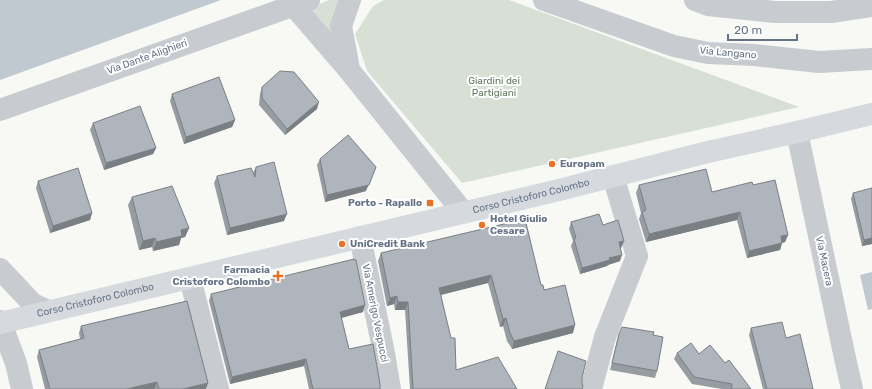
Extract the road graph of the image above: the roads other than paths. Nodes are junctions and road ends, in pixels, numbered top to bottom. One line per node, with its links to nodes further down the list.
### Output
1 (350, 0): 7 (street)
2 (544, 0): 6 (street, Via Langano)
3 (695, 0): 5 (street)
4 (301, 2): 7 (street); 9 (street, Via Dante Alighieri)
5 (872, 6)
6 (872, 59)
7 (349, 70): 12 (street)
8 (872, 114): 10 (main road, Corso Cristoforo Colombo)
9 (0, 115)
10 (797, 132): 11 (main road, Corso Cristoforo Colombo); 22 (street, Via Macera)
11 (613, 176): 12 (main road, Corso Cristoforo Colombo); 21 (street)
12 (463, 212): 13 (main road, Corso Cristoforo Colombo)
13 (360, 237): 15 (main road, Corso Cristoforo Colombo); 20 (street, Via Amerigo Vespucci)
14 (0, 269): 16 (street)
15 (190, 278): 16 (main road, Corso Cristoforo Colombo); 19 (street)
16 (48, 311): 17 (main road, Corso Cristoforo Colombo)
17 (0, 322): 18 (street)
18 (22, 389)
19 (218, 389)
20 (390, 389)
21 (591, 389)
22 (852, 389)

